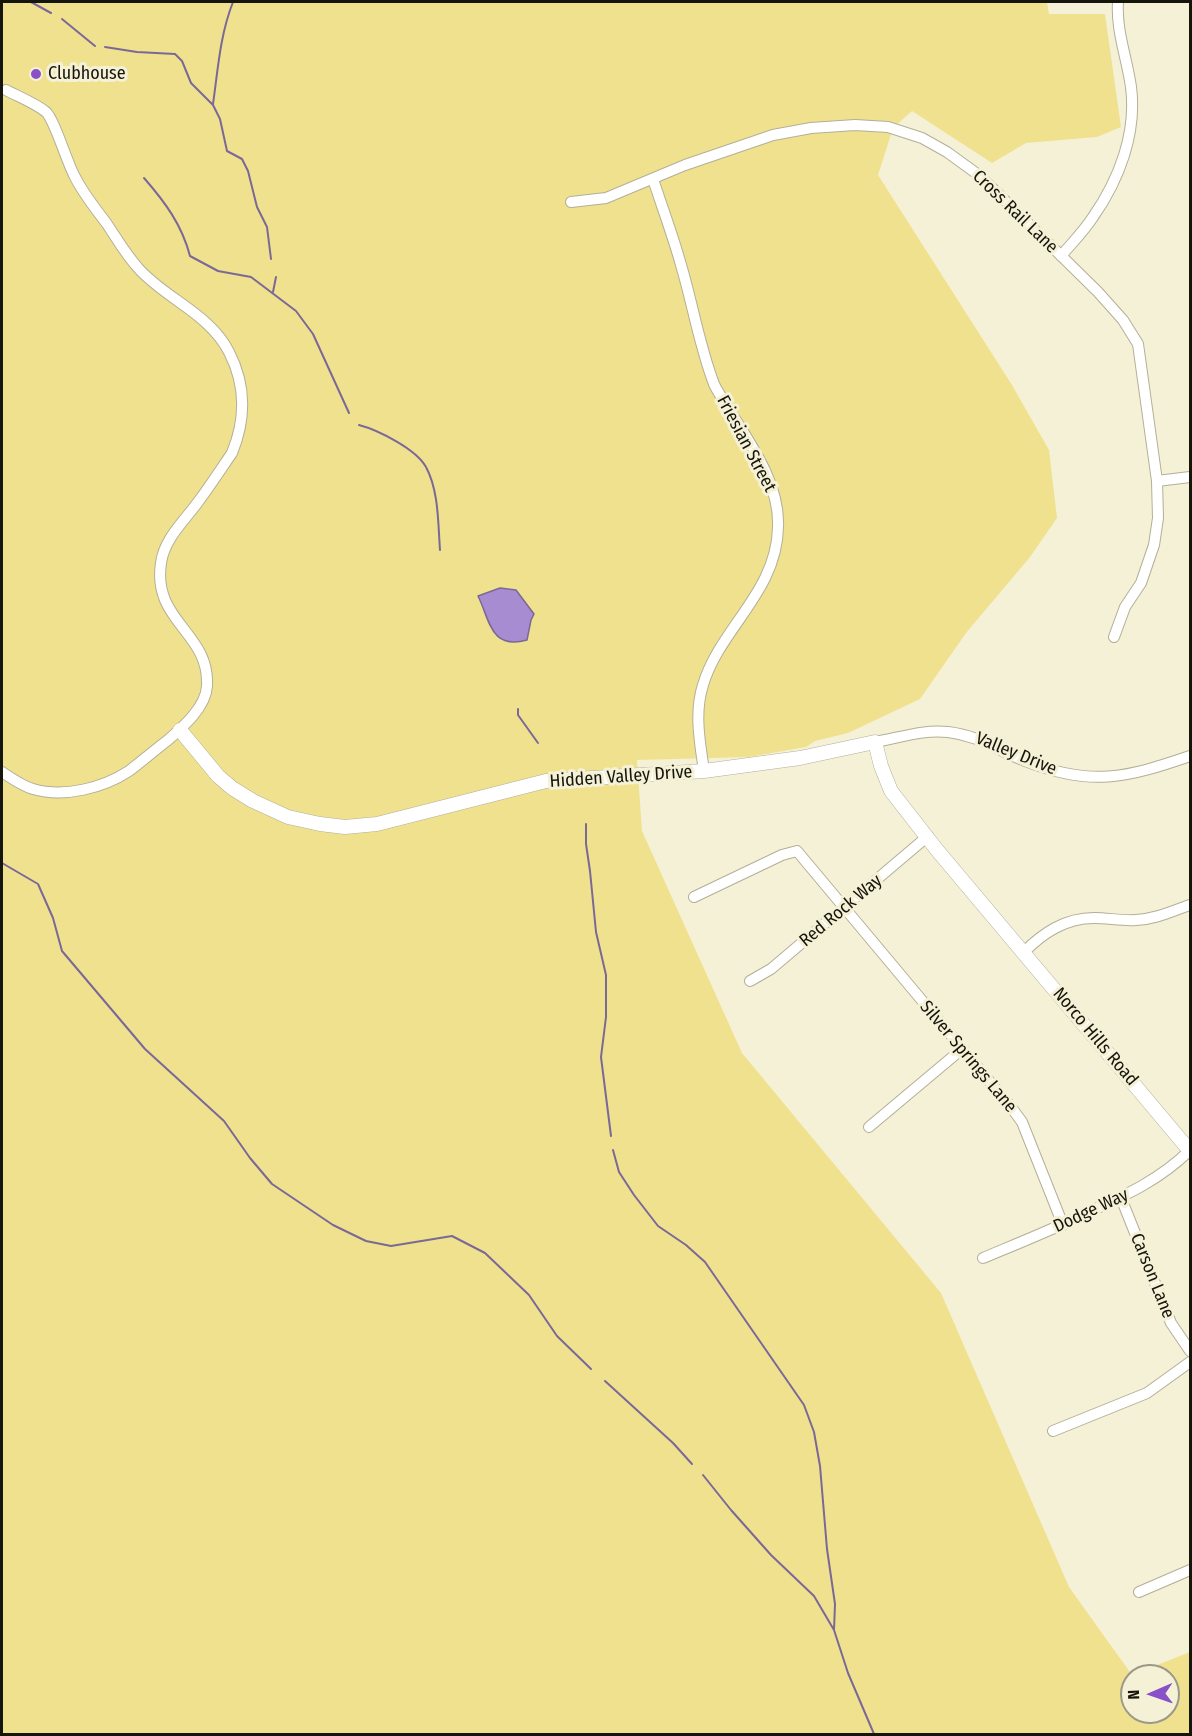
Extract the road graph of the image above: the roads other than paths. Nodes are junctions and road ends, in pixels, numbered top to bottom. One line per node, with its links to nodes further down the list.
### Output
1 (1118, 2): 5 (street)
2 (6, 90): 9 (street)
3 (653, 178): 4 (street, Cross Rail Lane); 5 (street, Cross Rail Lane); 12 (street, Friesian Street)
4 (571, 202)
5 (1061, 256): 7 (street, Cross Rail Lane)
6 (1191, 477): 7 (street)
7 (1157, 481): 8 (street, Cross Rail Lane)
8 (1114, 637)
9 (180, 730): 12 (street, Hidden Valley Drive); 13 (street)
10 (875, 742): 11 (street, Valley Drive); 12 (street, Hidden Valley Drive); 14 (street)
11 (1191, 756)
12 (704, 771)
13 (2, 772)
14 (928, 836): 17 (street, Red Rock Way); 18 (street, Norco Hills Road)
15 (694, 897): 17 (street, Silver Springs Lane)
16 (1191, 905): 18 (street)
17 (844, 908): 19 (street, Red Rock Way); 20 (street, Silver Springs Lane)
18 (1024, 952): 22 (street, Norco Hills Road)
19 (750, 981)
20 (962, 1049): 21 (street); 24 (street, Silver Springs Lane)
21 (869, 1128)
22 (1190, 1150): 23 (street, Dodge Way)
23 (1121, 1198): 24 (street, Dodge Way); 26 (street, Carson Lane)
24 (1063, 1225): 25 (street, Dodge Way)
25 (983, 1258)
26 (1191, 1351)
27 (1191, 1362): 28 (street)
28 (1053, 1431)
29 (1191, 1570): 30 (street)
30 (1140, 1592)

